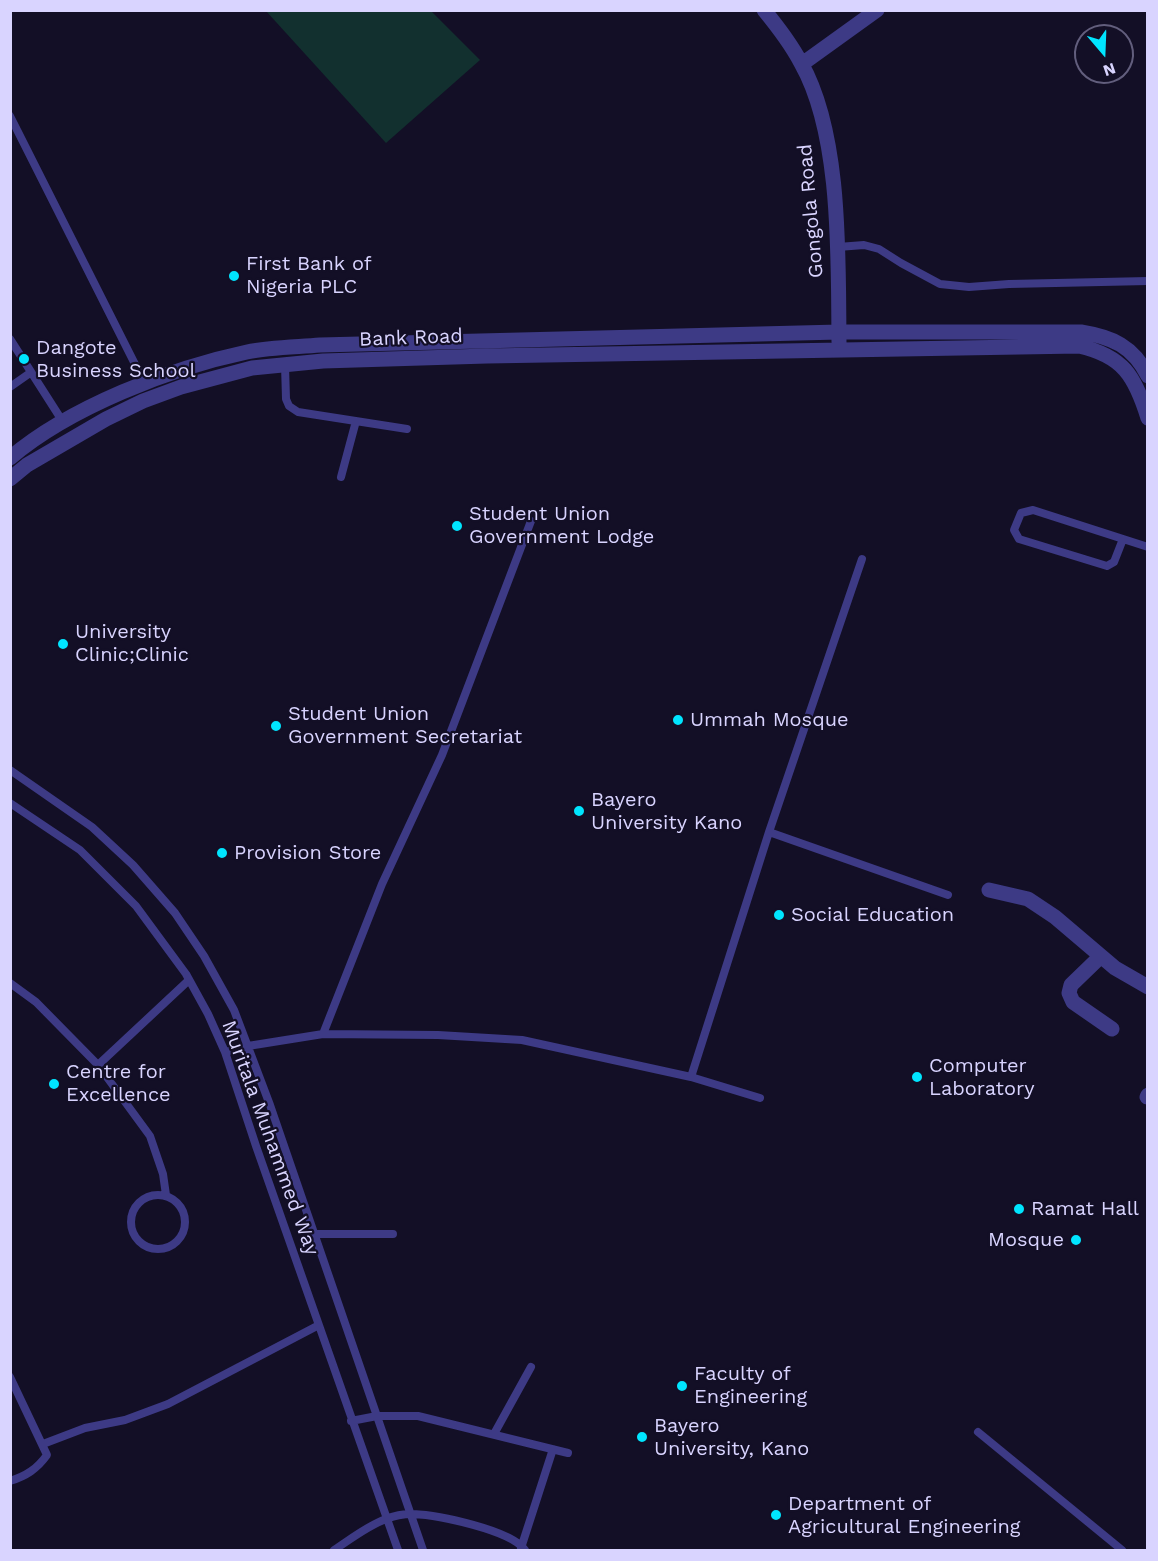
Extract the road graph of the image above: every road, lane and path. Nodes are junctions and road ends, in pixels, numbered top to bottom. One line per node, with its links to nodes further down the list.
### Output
1 (764, 10): 3 (street, Gongola Road)
2 (877, 10): 3 (street)
3 (802, 64): 5 (street, Gongola Road)
4 (10, 116): 13 (lane)
5 (838, 247): 6 (lane); 7 (street, Gongola Road)
6 (1148, 281)
7 (839, 332): 9 (street, Gongola Road); 12 (street); 13 (street)
8 (10, 339): 11 (lane)
9 (839, 351): 10 (street, Bank Road); 15 (street, Bank Road)
10 (285, 365): 16 (lane); 21 (street, Bank Road)
11 (30, 373): 14 (lane); 17 (lane)
12 (1148, 376)
13 (144, 382): 17 (street)
14 (10, 387)
15 (1148, 418)
16 (356, 421): 18 (lane); 20 (lane)
17 (63, 422): 19 (street)
18 (407, 429)
19 (10, 458)
20 (341, 477)
21 (10, 479)
22 (531, 521): 36 (lane)
23 (1123, 539): 23 (lane); 24 (lane)
24 (1148, 547)
25 (862, 559): 28 (lane)
26 (10, 770): 37 (lane)
27 (10, 803): 32 (lane, Muritala Muhammed Way)
28 (769, 832): 30 (lane); 40 (lane)
29 (989, 890): 31 (street)
30 (948, 895)
31 (1101, 956): 34 (street); 35 (street)
32 (189, 980): 38 (lane, Muritala Muhammed Way); 39 (lane)
33 (10, 983): 39 (lane)
34 (1148, 987)
35 (1112, 1029)
36 (323, 1034): 37 (lane); 40 (lane)
37 (248, 1046): 38 (lane); 43 (lane)
38 (225, 1052): 45 (lane, Muritala Muhammed Way)
39 (98, 1065): 42 (lane)
40 (691, 1077): 41 (lane)
41 (760, 1098)
42 (166, 1195): 42 (lane)
43 (314, 1234): 44 (lane); 48 (lane)
44 (393, 1234)
45 (320, 1325): 49 (lane, Muritala Muhammed Way); 52 (lane)
46 (531, 1367): 51 (lane)
47 (10, 1377): 52 (lane)
48 (377, 1416): 49 (lane); 51 (lane); 56 (lane)
49 (351, 1421): 57 (lane, Muritala Muhammed Way)
50 (978, 1432): 62 (lane)
51 (494, 1434): 53 (lane)
52 (43, 1444): 55 (lane)
53 (553, 1449): 54 (lane); 58 (lane)
54 (568, 1453)
55 (10, 1481)
56 (411, 1514): 57 (lane); 58 (lane); 61 (lane)
57 (387, 1519): 59 (lane); 60 (lane, Muritala Muhammed Way)
58 (522, 1549)
59 (334, 1551)
60 (398, 1551)
61 (423, 1551)
62 (1122, 1551)

